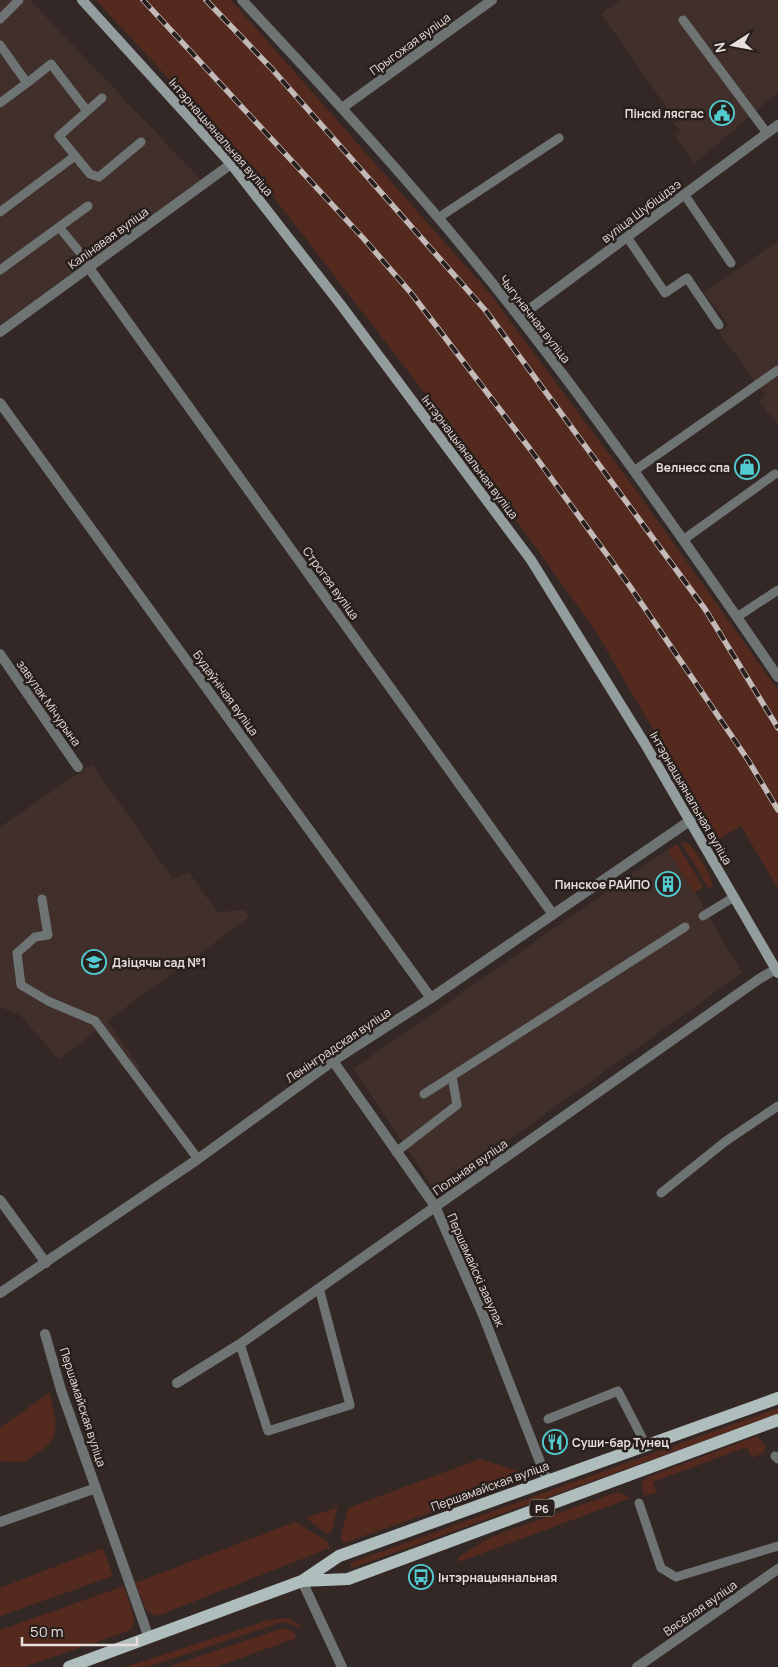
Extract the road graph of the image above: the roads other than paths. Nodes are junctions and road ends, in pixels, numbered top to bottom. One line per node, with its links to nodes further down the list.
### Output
1 (19, 0): 5 (lane)
2 (82, 0): 18 (main road, Інтэрнацыянальная вуліца)
3 (242, 0): 11 (street, Чыгуначная вуліца)
4 (492, 0): 11 (street, Прыгожая вуліца)
5 (0, 19)
6 (683, 20): 14 (lane)
7 (0, 45): 8 (lane)
8 (27, 83): 10 (lane); 12 (lane)
9 (102, 98): 12 (lane)
10 (0, 103)
11 (342, 108): 22 (street, Чыгуначная вуліца)
12 (87, 111): 17 (lane)
13 (778, 125): 14 (street, вуліца Шубіцідзэ)
14 (767, 133): 19 (street, вуліца Шубіцідзэ)
15 (559, 138): 22 (lane)
16 (141, 142): 17 (lane)
17 (75, 156): 21 (lane)
18 (231, 164): 26 (street, Калінавая вуліца); 41 (main road, Інтэрнацыянальная вуліца)
19 (684, 194): 24 (street, вуліца Шубіцідзэ); 25 (lane)
20 (88, 206): 23 (lane)
21 (0, 212)
22 (438, 218): 28 (street, Чыгуначная вуліца)
23 (59, 227): 26 (lane); 27 (lane)
24 (627, 237): 28 (street, вуліца Шубіцідзэ); 29 (lane)
25 (731, 263)
26 (89, 268): 30 (street, Калінавая вуліца); 44 (street, Строгая вуліца)
27 (0, 270)
28 (519, 317): 33 (street, Чыгуначная вуліца)
29 (719, 325)
30 (0, 332)
31 (777, 372): 33 (lane)
32 (0, 403): 48 (street, Будаўнічая вуліца)
33 (634, 471): 35 (street, Чыгуначная вуліца)
34 (775, 474): 35 (lane)
35 (683, 540): 37 (street, Чыгуначная вуліца)
36 (778, 590): 37 (lane)
37 (737, 617): 39 (street, Чыгуначная вуліца)
38 (0, 654): 40 (street, завулак Мічурына)
39 (778, 677)
40 (78, 767)
41 (691, 820): 42 (main road, Інтэрнацыянальная вуліца); 44 (street, Ленінградская вуліца)
42 (734, 897): 45 (lane); 47 (main road, Інтэрнацыянальная вуліца)
43 (42, 899): 54 (lane)
44 (552, 913): 48 (street, Ленінградская вуліца)
45 (703, 916)
46 (685, 927): 50 (lane)
47 (777, 971): 57 (street, Польная вуліца)
48 (431, 998): 49 (street, Ленінградская вуліца)
49 (333, 1062): 53 (street, Першамайскі завулак); 54 (street, Ленінградская вуліца)
50 (452, 1076): 51 (lane); 53 (lane)
51 (424, 1094)
52 (778, 1106): 55 (lane)
53 (396, 1152): 57 (street, Першамайскі завулак)
54 (198, 1159): 58 (street, Ленінградская вуліца)
55 (661, 1193)
56 (0, 1200): 58 (street)
57 (435, 1206): 59 (street, Польная вуліца); 68 (street, Першамайскі завулак)
58 (46, 1263): 60 (street, Ленінградская вуліца)
59 (319, 1288): 62 (street, Польная вуліца); 62 (lane)
60 (0, 1293)
61 (45, 1334): 69 (street, Першамайская вуліца)
62 (240, 1344): 63 (street, Польная вуліца)
63 (178, 1383)
64 (778, 1398): 67 (main road, Першамайская вуліца / Р6)
65 (548, 1419): 67 (lane)
66 (778, 1420): 74 (main road, Першамайская вуліца / Р6)
67 (646, 1445): 68 (main road, Першамайская вуліца / Р6)
68 (547, 1480): 74 (main road, Першамайская вуліца / Р6)
69 (96, 1488): 71 (street); 75 (street, Першамайская вуліца)
70 (639, 1503): 72 (lane)
71 (0, 1522)
72 (778, 1546)
73 (778, 1569): 78 (street, Вясёлая вуліца)
74 (302, 1581): 75 (main road, Першамайская вуліца / Р6); 77 (street)
75 (149, 1638): 76 (main road, Першамайская вуліца / Р6)
76 (69, 1667)
77 (342, 1667)
78 (636, 1667)

